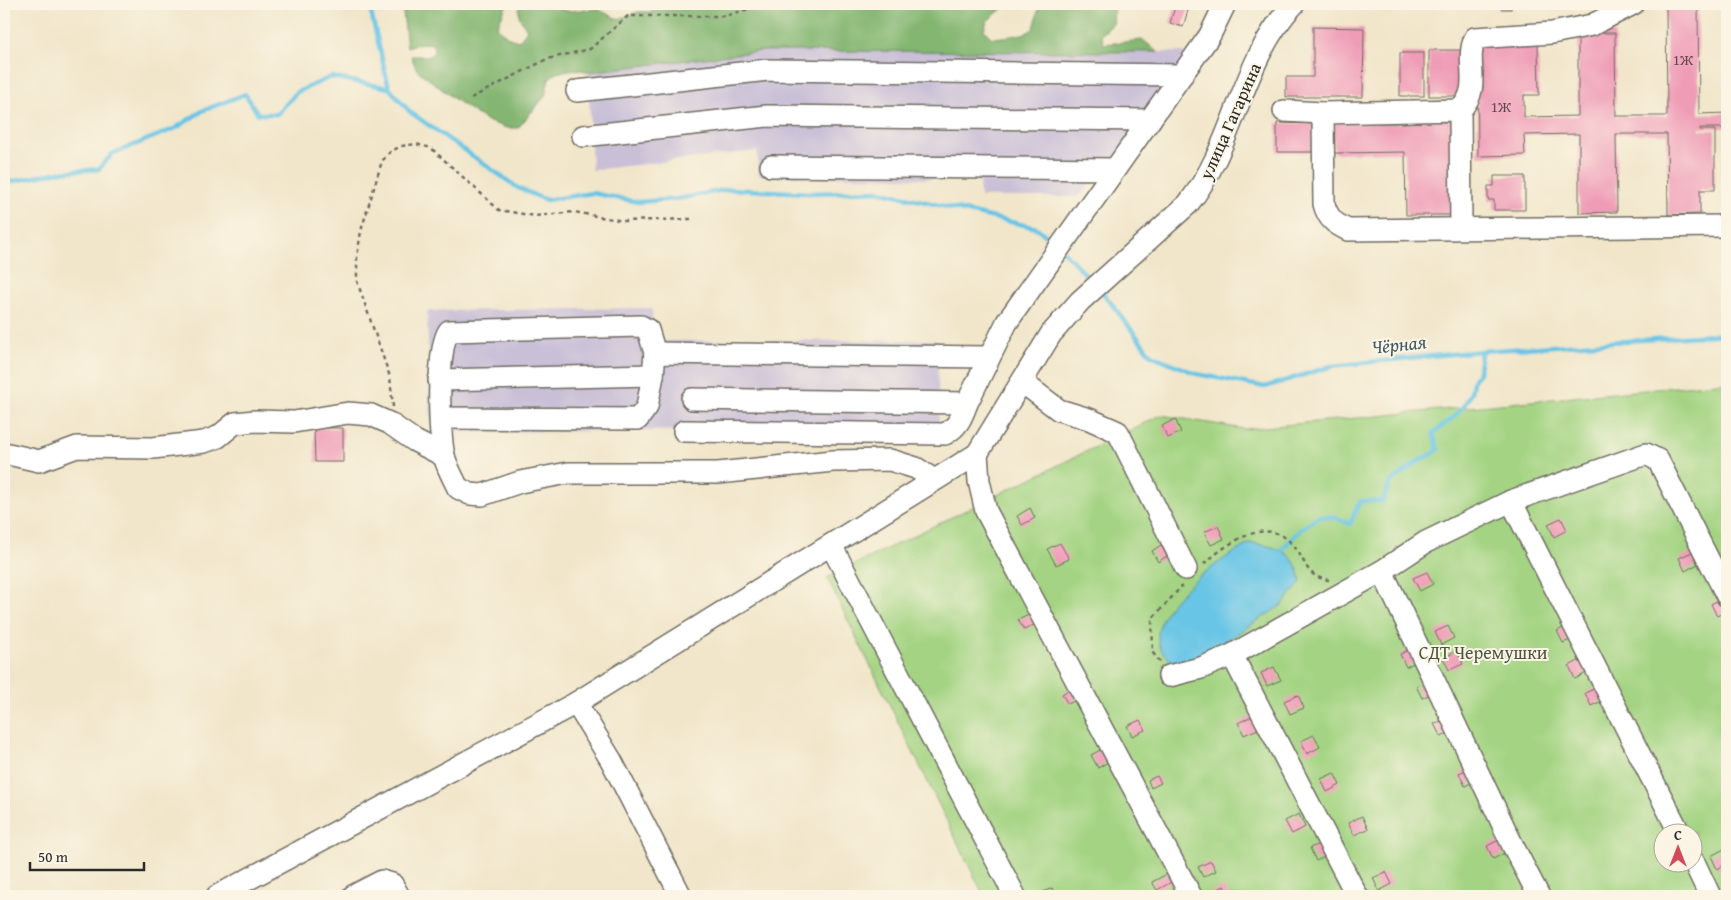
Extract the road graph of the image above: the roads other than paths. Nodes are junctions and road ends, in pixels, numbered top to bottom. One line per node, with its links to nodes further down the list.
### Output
1 (1225, 4): 4 (street)
2 (1294, 4): 19 (street, улица Гагарина)
3 (1633, 4): 6 (street)
4 (1182, 75): 5 (street); 9 (street)
5 (577, 91)
6 (1460, 110): 8 (street); 14 (street)
7 (1284, 111): 8 (street)
8 (1323, 113): 14 (street)
9 (1150, 120): 10 (street); 12 (street)
10 (583, 136)
11 (771, 166): 12 (street)
12 (1115, 169): 16 (street)
13 (1727, 226): 14 (street)
14 (1461, 228)
15 (655, 353): 16 (street); 17 (street); 18 (street)
16 (989, 356): 21 (street)
17 (653, 375): 18 (street); 22 (street)
18 (439, 380): 22 (street)
19 (1022, 382): 25 (street, улица Гагарина); 31 (street)
20 (692, 399): 21 (street)
21 (968, 403): 23 (street)
22 (442, 418): 26 (street)
23 (684, 431)
24 (4, 453): 26 (street)
25 (978, 454): 27 (street); 43 (street)
26 (444, 456): 27 (street)
27 (934, 480): 29 (street)
28 (1511, 501): 30 (street); 32 (street); 36 (street)
29 (831, 545): 35 (street); 42 (street)
30 (1382, 571): 33 (street); 45 (street)
31 (1189, 572)
32 (1727, 596)
33 (1232, 655): 34 (street); 44 (street)
34 (1169, 676)
35 (576, 703): 38 (street); 41 (street)
36 (1674, 822)
37 (1699, 872): 46 (street)
38 (217, 896)
39 (353, 896): 40 (street)
40 (399, 896)
41 (681, 896)
42 (1015, 896)
43 (1191, 896)
44 (1357, 896)
45 (1539, 896)
46 (1710, 896)

